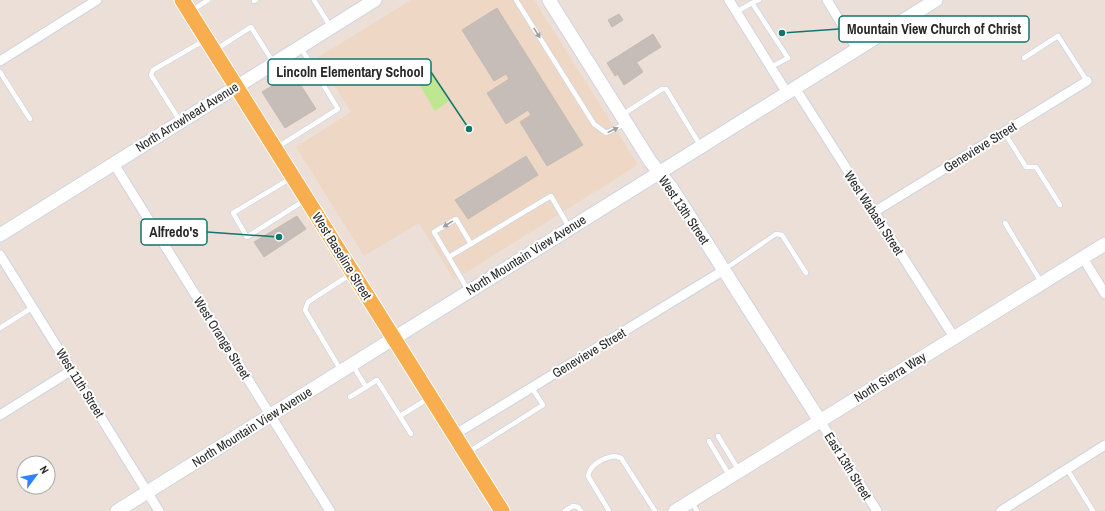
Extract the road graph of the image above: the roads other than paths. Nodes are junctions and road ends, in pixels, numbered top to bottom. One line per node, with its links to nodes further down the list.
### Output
1 (97, 0): 19 (street)
2 (208, 0): 12 (lane)
3 (314, 0): 14 (lane)
4 (375, 0): 14 (street, North Arrowhead Avenue)
5 (516, 0): 27 (lane, one-way to 27)
6 (549, 0): 27 (street, West 13th Street)
7 (729, 0): 13 (street, West Wabash Street)
8 (759, 0): 11 (lane)
9 (827, 0): 17 (street)
10 (936, 0): 17 (street, North Mountain View Avenue)
11 (752, 3): 13 (lane); 21 (lane)
12 (185, 6): 15 (main road, West Baseline Street)
13 (736, 12): 21 (street, West Wabash Street)
14 (331, 27): 16 (street, North Arrowhead Avenue)
15 (210, 45): 20 (lane); 24 (main road, West Baseline Street); 28 (lane)
16 (300, 47): 20 (street, North Arrowhead Avenue); 31 (lane)
17 (857, 49): 25 (street, North Mountain View Avenue)
18 (1024, 58): 23 (lane)
19 (0, 60)
20 (274, 63): 24 (street, North Arrowhead Avenue)
21 (771, 67): 25 (street, West Wabash Street)
22 (0, 72): 26 (lane)
23 (1087, 81): 29 (street, Genevieve Street)
24 (236, 87): 28 (street, North Arrowhead Avenue); 31 (main road, West Baseline Street)
25 (791, 90): 30 (street, North Mountain View Avenue); 37 (street, West Wabash Street)
26 (30, 119)
27 (623, 120): 30 (lane); 33 (street, West 13th Street)
28 (180, 121): 32 (street, North Arrowhead Avenue)
29 (1004, 132): 36 (lane); 37 (street, Genevieve Street)
30 (701, 147): 33 (street, North Mountain View Avenue)
31 (275, 149): 34 (main road, West Baseline Street)
32 (114, 164): 40 (street, North Arrowhead Avenue); 63 (street, West Orange Street)
33 (659, 173): 39 (street, North Mountain View Avenue); 46 (street, West 13th Street)
34 (293, 177): 35 (main road, West Baseline Street); 35 (lane)
35 (306, 199): 47 (main road, West Baseline Street)
36 (1060, 205)
37 (874, 212): 54 (street, West Wabash Street)
38 (1005, 223): 49 (lane)
39 (570, 228): 41 (lane); 50 (street, North Mountain View Avenue)
40 (0, 236)
41 (471, 244): 44 (lane); 44 (lane, one-way to 44)
42 (1105, 244): 45 (street, North Sierra Way)
43 (0, 255): 52 (street, West 11th Street)
44 (449, 257): 50 (lane)
45 (1083, 258): 49 (street, North Sierra Way); 51 (street)
46 (724, 270): 48 (lane); 59 (street, Genevieve Street); 65 (street, West 13th Street)
47 (353, 273): 55 (main road, West Baseline Street); 56 (lane)
48 (806, 273)
49 (1042, 283): 54 (street, North Sierra Way)
50 (469, 291): 55 (street, North Mountain View Avenue)
51 (1105, 294)
52 (33, 307): 53 (lane); 57 (street, West 11th Street)
53 (0, 328)
54 (954, 337): 65 (street, North Sierra Way)
55 (393, 338): 56 (street, North Mountain View Avenue); 61 (main road, West Baseline Street)
56 (347, 368): 58 (lane); 63 (street, North Mountain View Avenue)
57 (72, 370): 62 (street); 74 (street, West 11th Street)
58 (366, 387): 60 (lane); 64 (lane)
59 (532, 388): 67 (street, Genevieve Street); 71 (lane)
60 (350, 397)
61 (430, 397): 64 (lane); 67 (main road, West Baseline Street)
62 (0, 415)
63 (270, 415): 74 (street, North Mountain View Avenue); 78 (street, West Orange Street)
64 (400, 416): 66 (lane)
65 (820, 421): 73 (street, North Sierra Way); 85 (street, East 13th Street)
66 (411, 434)
67 (454, 435): 71 (main road, West Baseline Street)
68 (718, 436): 73 (lane)
69 (709, 441): 73 (lane)
70 (1105, 445): 72 (street)
71 (465, 453): 79 (main road, West Baseline Street)
72 (1067, 469): 86 (street); 87 (lane)
73 (735, 474): 75 (street, North Sierra Way)
74 (147, 492): 76 (street, North Mountain View Avenue); 77 (street, West 11th Street)
75 (694, 506): 84 (street, North Sierra Way)
76 (117, 511)
77 (159, 511)
78 (330, 511)
79 (502, 511)
80 (565, 511): 81 (lane)
81 (581, 511)
82 (609, 511): 83 (lane)
83 (655, 511)
84 (675, 511)
85 (877, 511)
86 (1001, 511)
87 (1093, 511)

